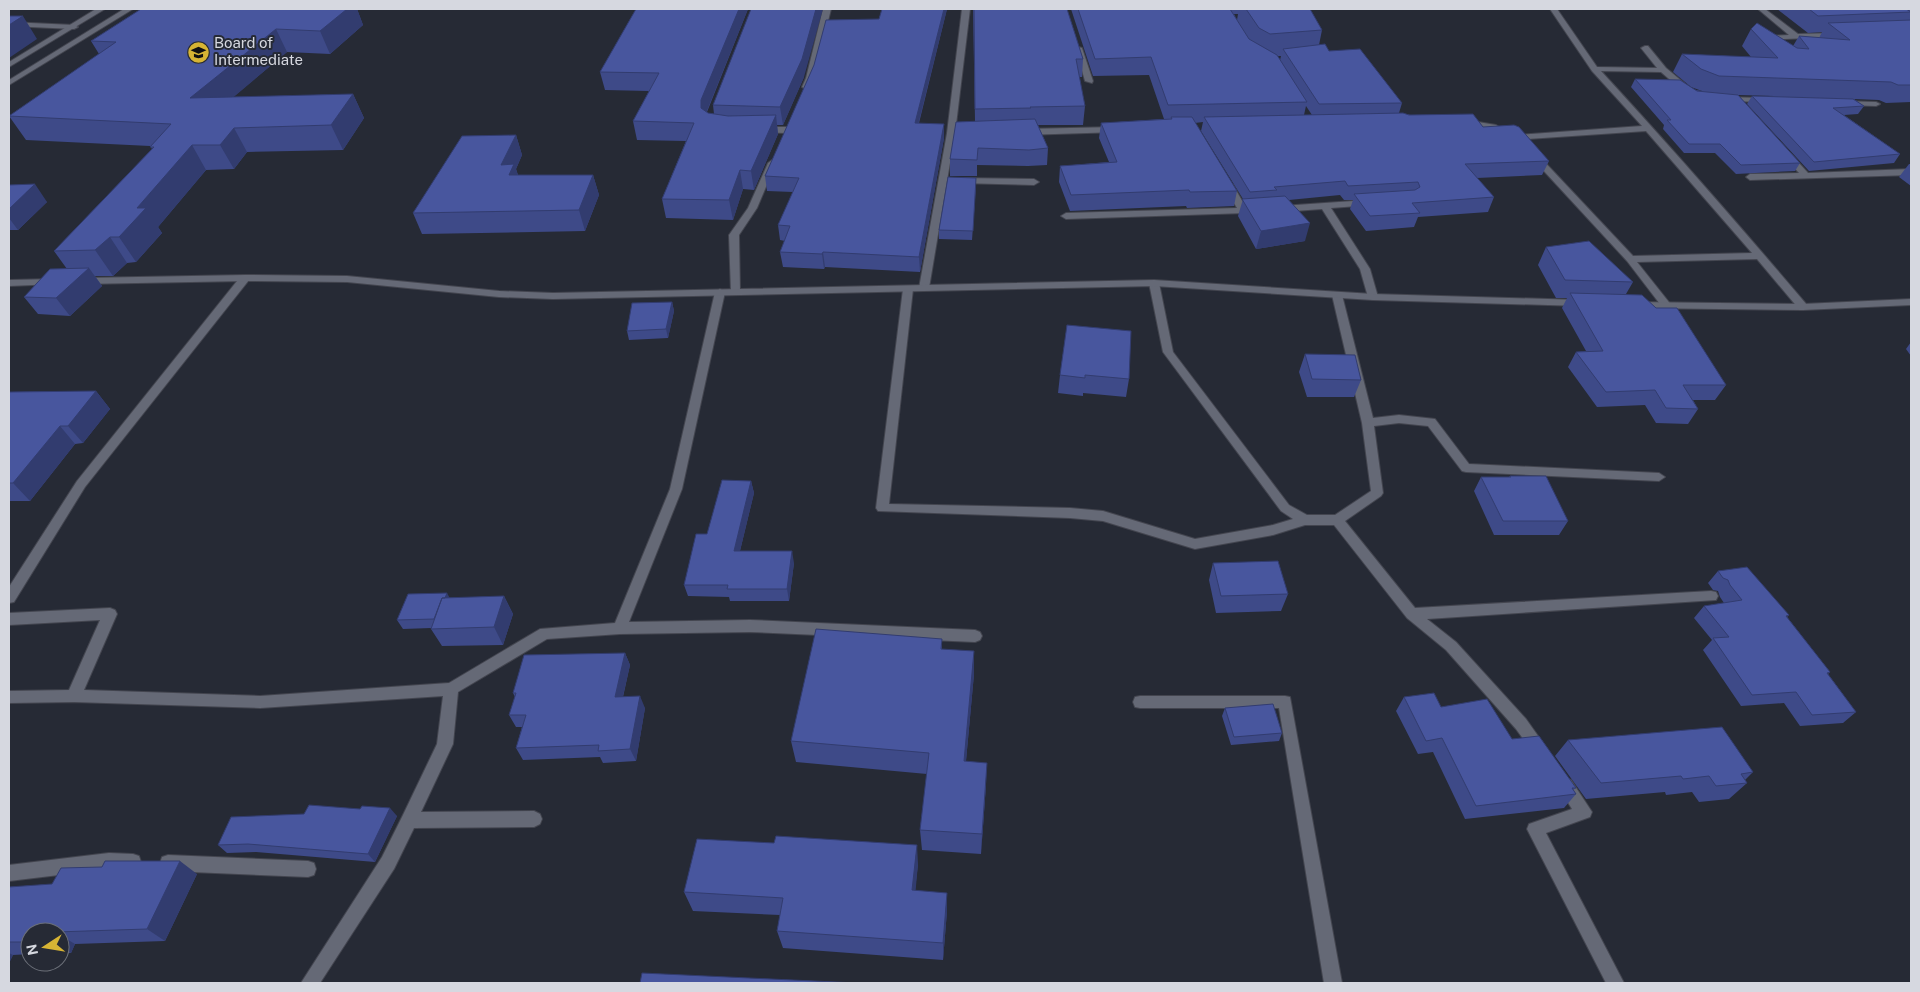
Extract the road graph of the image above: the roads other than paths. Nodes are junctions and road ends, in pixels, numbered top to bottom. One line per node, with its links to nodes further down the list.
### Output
1 (101, 9): 8 (street)
2 (129, 9): 18 (street)
3 (827, 9): 19 (street)
4 (966, 9): 32 (street)
5 (1554, 9): 15 (street)
6 (1761, 9): 11 (street)
7 (9, 24): 8 (street)
8 (74, 27): 14 (street)
9 (1844, 35): 11 (street)
10 (1074, 36): 17 (street)
11 (1795, 36): 12 (street)
12 (1761, 38)
13 (1645, 48): 16 (street)
14 (9, 65)
15 (1595, 69): 16 (street); 26 (street)
16 (1663, 70): 20 (street)
17 (1089, 81)
18 (9, 82)
19 (802, 95)
20 (1696, 95)
21 (1718, 98): 22 (street)
22 (1776, 101)
23 (1836, 102): 24 (street)
24 (1876, 104)
25 (1455, 123): 33 (street)
26 (1649, 128): 33 (street); 46 (street)
27 (749, 130): 28 (street)
28 (786, 130)
29 (1126, 130): 30 (street)
30 (1009, 132)
31 (961, 133): 32 (street)
32 (951, 134): 40 (street)
33 (1523, 145): 47 (street)
34 (1781, 148): 37 (street)
35 (775, 156): 53 (street)
36 (1911, 172): 37 (street)
37 (1806, 176): 38 (street)
38 (1750, 177)
39 (1224, 178): 45 (street)
40 (943, 181): 41 (street); 51 (street)
41 (1034, 182)
42 (1381, 202): 43 (street)
43 (1325, 206): 44 (street); 56 (street)
44 (1270, 209)
45 (1066, 216)
46 (1762, 256): 47 (street); 61 (street)
47 (1630, 259): 60 (street)
48 (245, 278): 49 (street); 54 (street); 67 (street)
49 (9, 283)
50 (1154, 283): 51 (street); 55 (street); 64 (street)
51 (924, 288): 52 (street)
52 (908, 289): 53 (street); 64 (street)
53 (735, 291): 54 (street)
54 (720, 292): 70 (street)
55 (1337, 295): 56 (street); 62 (street)
56 (1373, 297): 58 (street)
57 (1911, 302): 61 (street)
58 (1588, 303)
59 (1628, 304): 60 (street)
60 (1667, 306): 61 (street)
61 (1803, 307)
62 (1368, 423): 63 (street); 65 (street)
63 (1659, 477)
64 (1305, 520): 65 (street)
65 (1337, 520): 68 (street)
66 (1711, 596): 68 (street)
67 (9, 598)
68 (1412, 614): 82 (street)
69 (9, 619): 73 (street)
70 (620, 628): 71 (street); 72 (street)
71 (975, 636)
72 (451, 689): 73 (street); 77 (street)
73 (74, 696): 74 (street)
74 (9, 697)
75 (1140, 702): 81 (street)
76 (534, 819): 77 (street)
77 (409, 820): 80 (street)
78 (308, 869): 79 (street)
79 (9, 873)
80 (310, 983)
81 (1333, 983)
82 (1614, 983)

